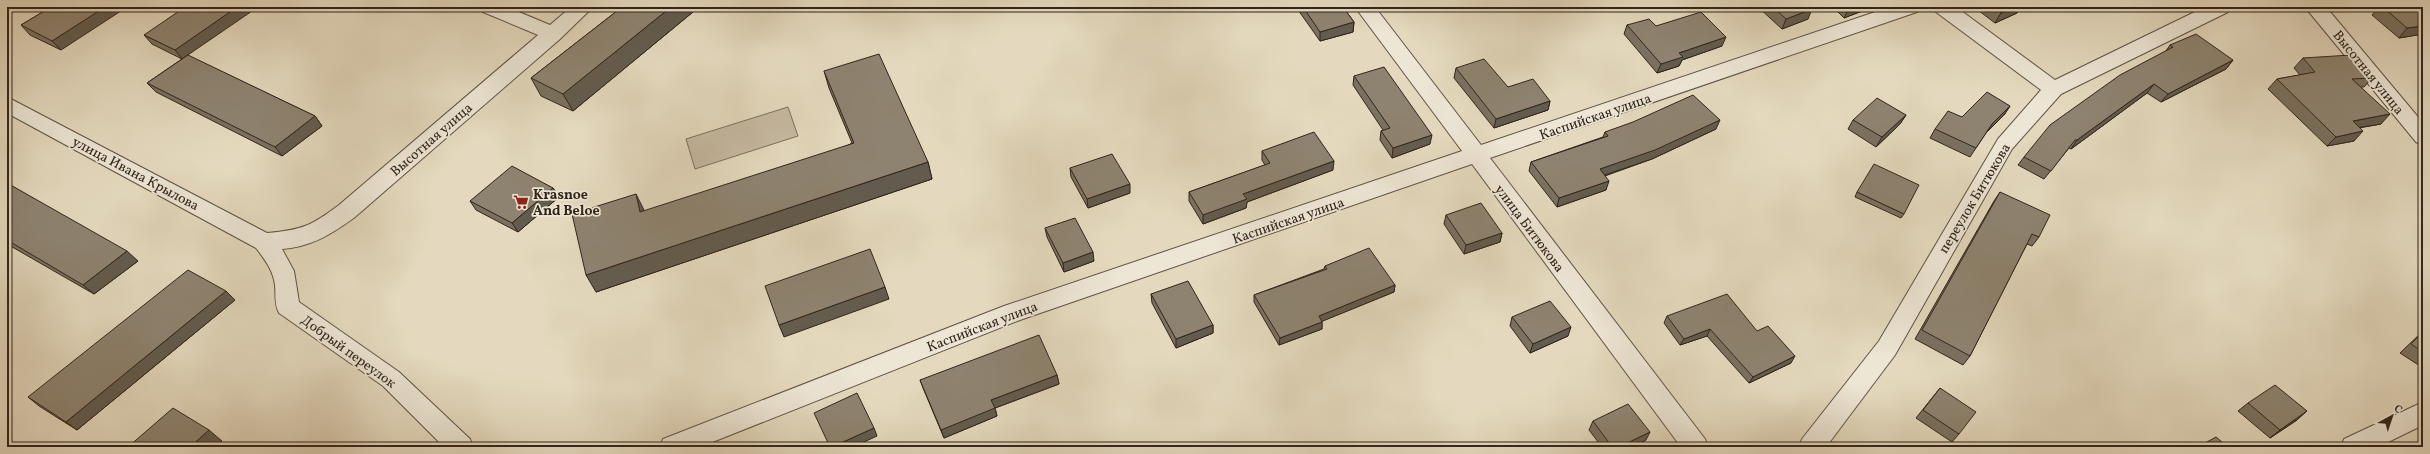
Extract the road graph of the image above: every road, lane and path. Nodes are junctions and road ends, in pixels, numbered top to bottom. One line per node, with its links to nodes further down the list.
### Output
1 (490, 7): 8 (street)
2 (583, 7): 8 (street, Высотная улица)
3 (1364, 7): 12 (street, улица Битюкова)
4 (1910, 7): 12 (street, Каспийская улица)
5 (1943, 7): 9 (street)
6 (2220, 7): 9 (street, переулок Битюкова)
7 (2315, 7): 11 (street, Высотная улица)
8 (553, 34): 13 (street, Высотная улица)
9 (2054, 89): 18 (street, переулок Битюкова)
10 (7, 104): 13 (street, улица Ивана Крылова)
11 (2423, 137)
12 (1476, 157): 16 (street, Каспийская улица); 17 (street, улица Битюкова)
13 (264, 242): 15 (street, Добрый переулок)
14 (2421, 418): 19 (street)
15 (461, 447)
16 (672, 447)
17 (1696, 447)
18 (1811, 447)
19 (2353, 447)

